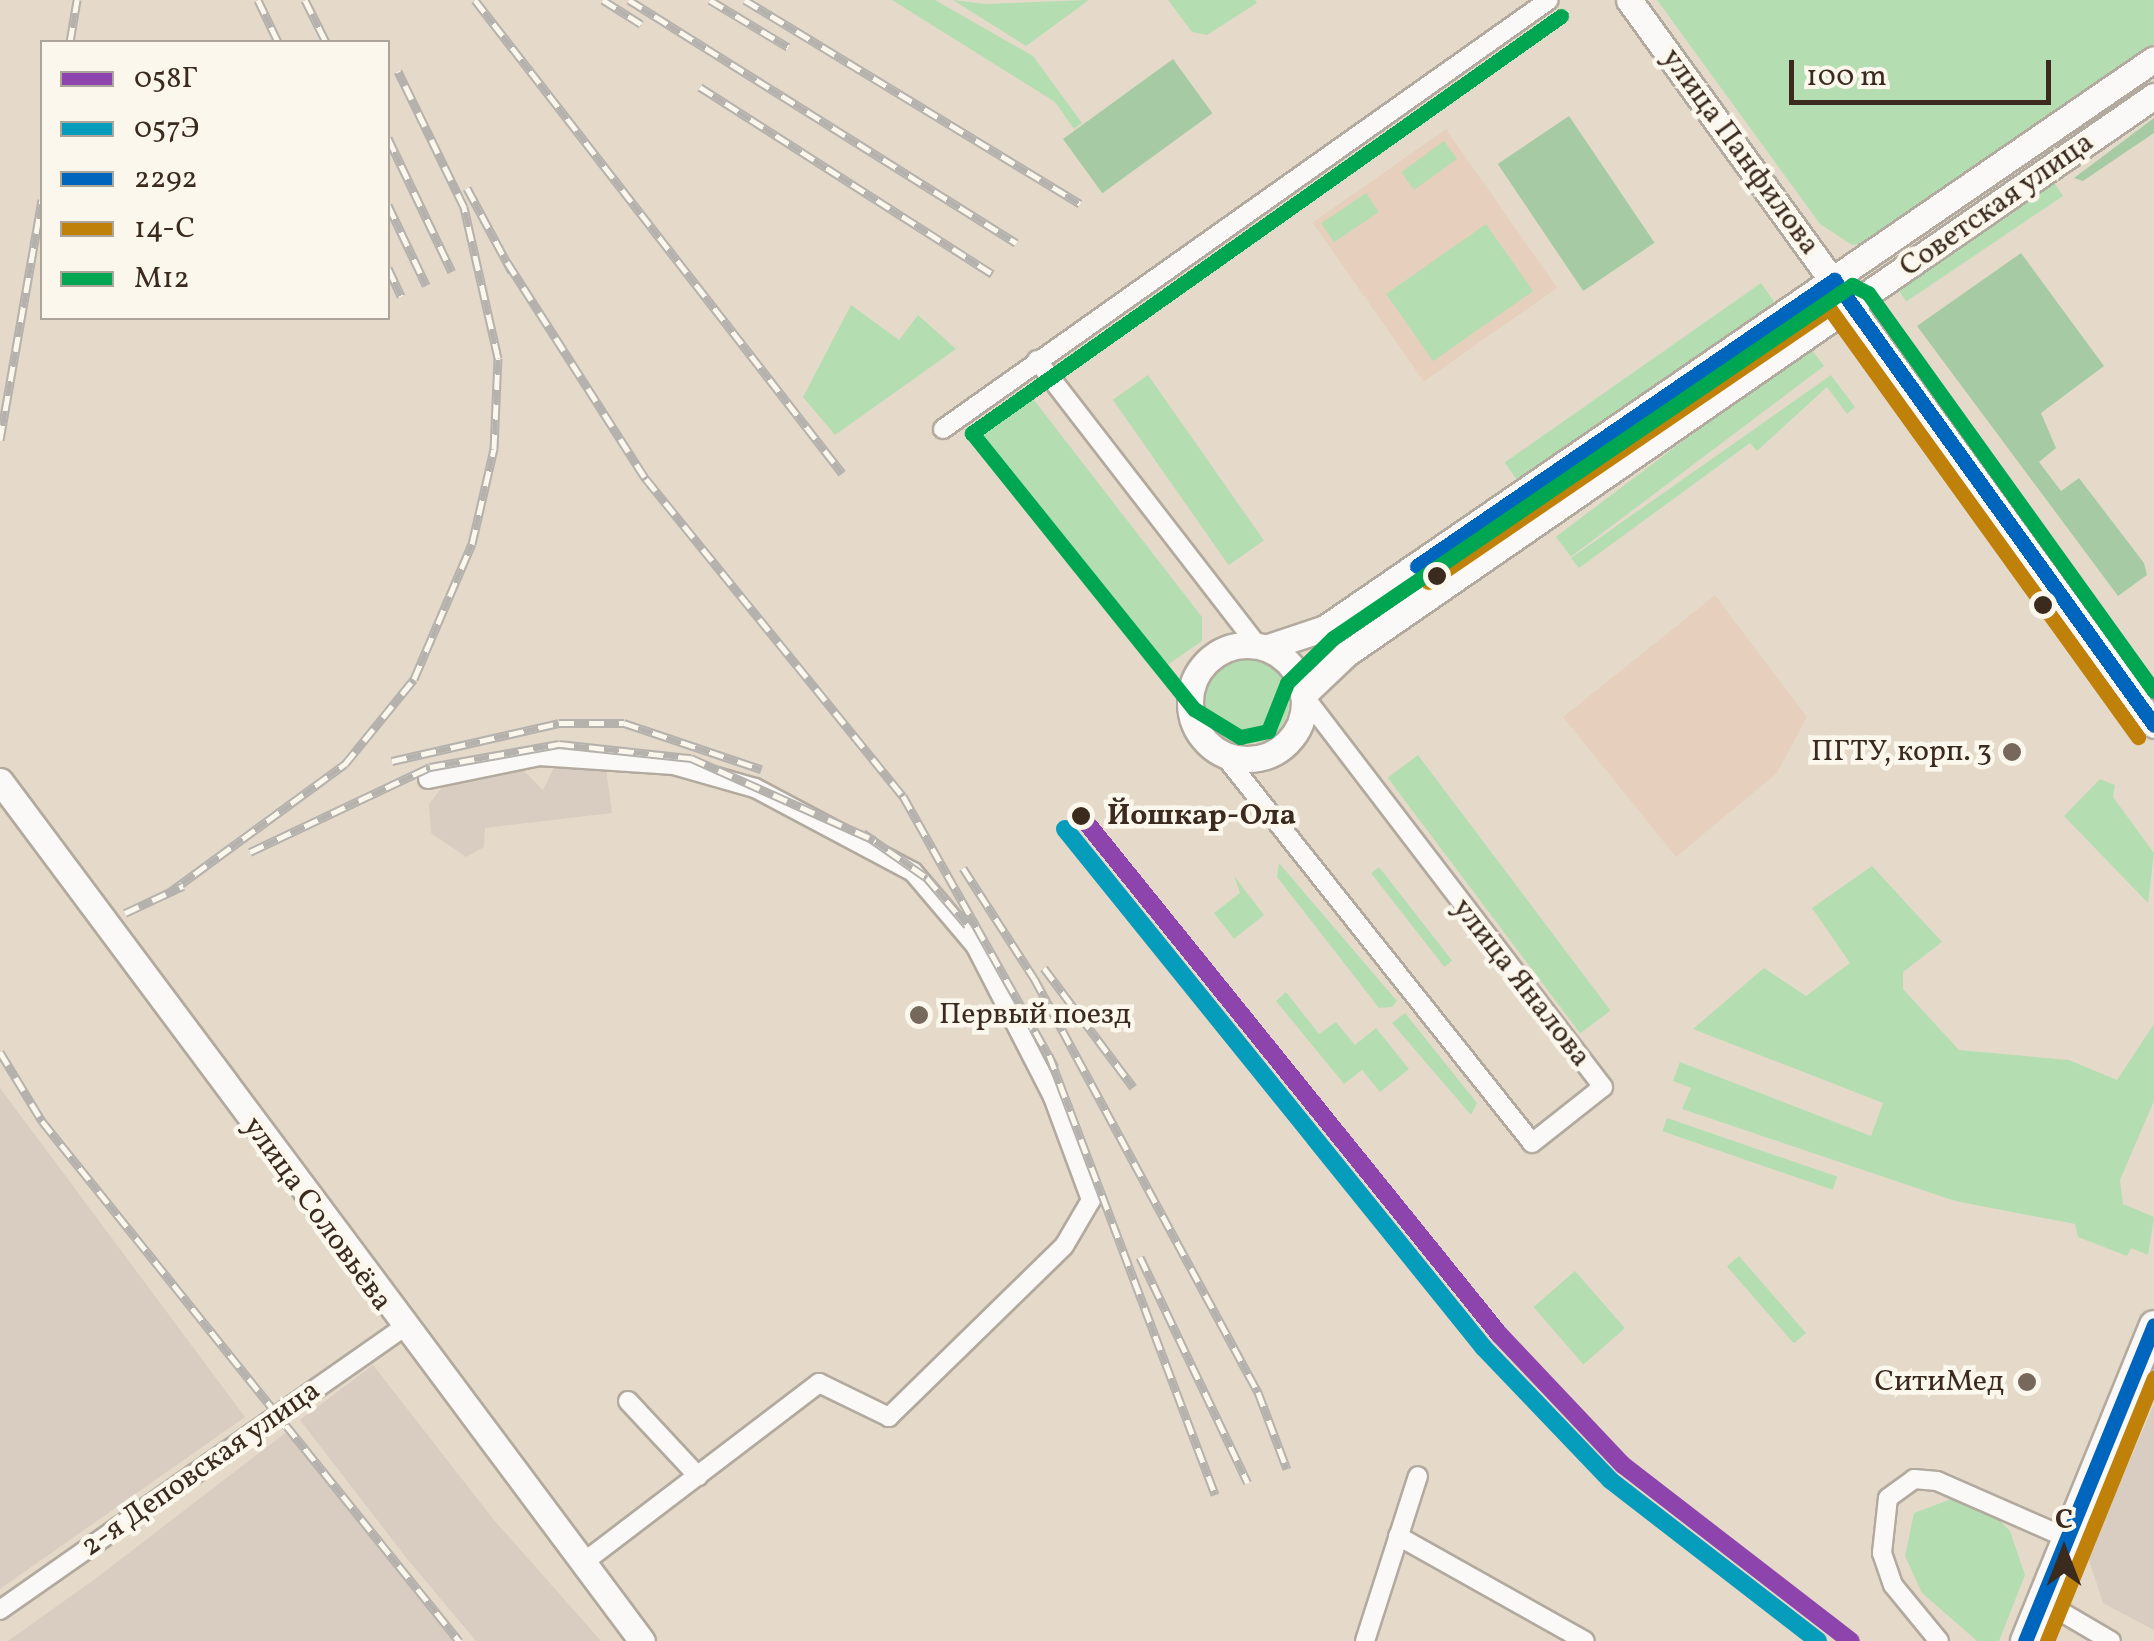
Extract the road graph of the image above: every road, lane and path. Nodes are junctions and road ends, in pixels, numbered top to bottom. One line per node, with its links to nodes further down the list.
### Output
1 (1550, 0): 7 (street)
2 (1629, 0): 5 (main road, улица Панфилова)
3 (2154, 59): 5 (main road, Советская улица)
4 (2154, 96): 6 (main road, Советская улица)
5 (1834, 280): 6 (main road, улица Панфилова); 9 (main road, Советская улица)
6 (1852, 305): 10 (main road, Советская улица); 11 (main road, улица Панфилова)
7 (1037, 360): 8 (street); 9 (street)
8 (943, 429)
9 (1262, 646): 10 (main road); 14 (main road)
10 (1303, 695): 14 (main road); 14 (street, улица Яналова)
11 (2130, 695): 12 (main road, улица Панфилова); 13 (main road, улица Панфилова)
12 (2154, 708)
13 (2154, 725)
14 (1222, 753)
15 (428, 779): 20 (street)
16 (0, 781): 18 (main road, улица Соловьёва)
17 (2154, 1325): 23 (main road)
18 (402, 1329): 24 (main road, улица Соловьёва); 26 (street, 2-я Деповская улица)
19 (628, 1400): 20 (street)
20 (698, 1476): 24 (street)
21 (1418, 1476): 22 (street)
22 (1398, 1536): 28 (street); 29 (street)
23 (2066, 1538): 25 (main road); 30 (street)
24 (583, 1563): 27 (main road, улица Соловьёва)
25 (2041, 1600): 31 (main road); 32 (street)
26 (0, 1610)
27 (642, 1641)
28 (1365, 1641)
29 (1585, 1641)
30 (1939, 1641)
31 (2025, 1641)
32 (2111, 1641)

